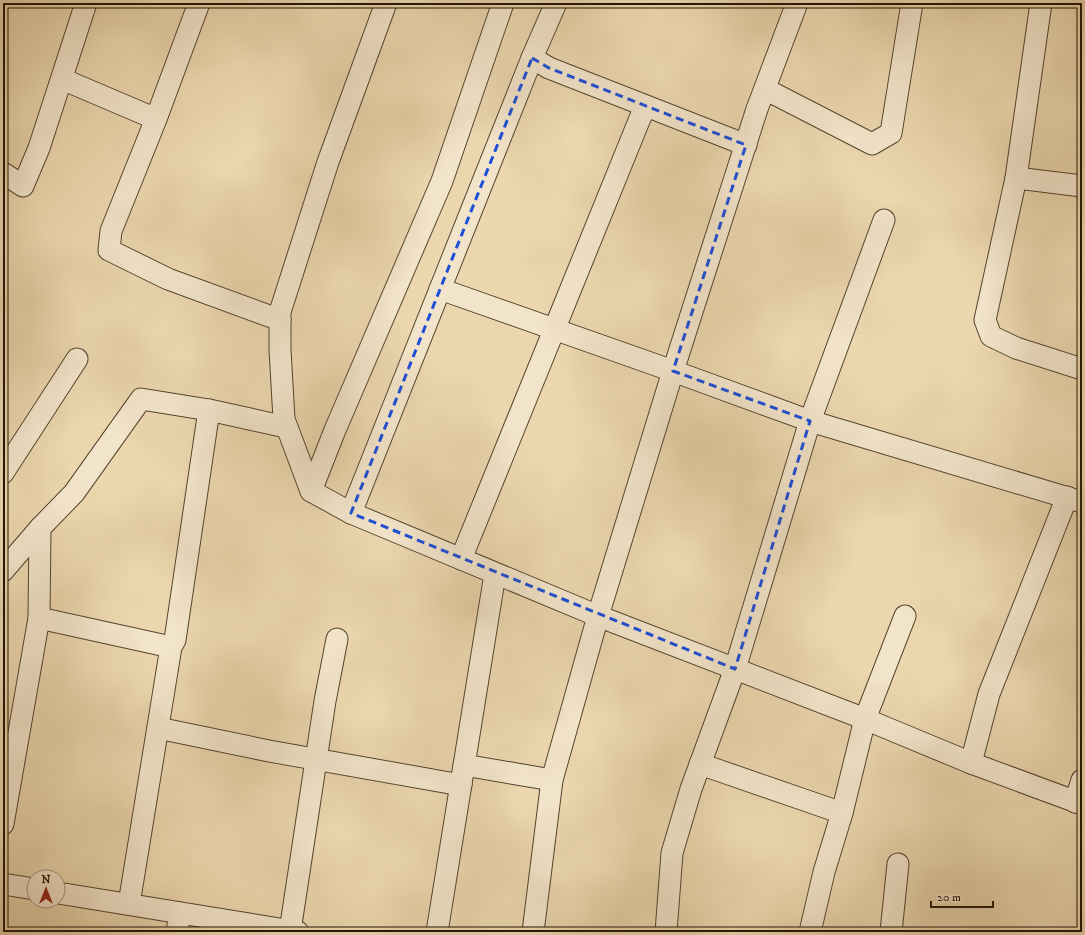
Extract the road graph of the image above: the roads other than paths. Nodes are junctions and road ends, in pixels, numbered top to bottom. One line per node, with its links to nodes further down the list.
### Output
1 (86, 3): 10 (street)
2 (199, 3): 13 (street)
3 (386, 3): 20 (street)
4 (503, 3): 29 (street)
5 (556, 3): 9 (street)
6 (796, 3): 11 (street)
7 (912, 3): 11 (street)
8 (1041, 3): 16 (street)
9 (532, 58): 12 (street); 19 (street)
10 (62, 79): 13 (street); 15 (street)
11 (765, 89): 14 (street)
12 (645, 106): 14 (street); 21 (street)
13 (156, 119): 20 (street)
14 (746, 145): 24 (street)
15 (3, 173)
16 (1016, 178): 17 (street); 23 (street)
17 (1082, 186)
18 (884, 220): 26 (street)
19 (440, 289): 21 (street); 31 (street)
20 (280, 320): 27 (street)
21 (555, 329): 24 (street); 33 (street)
22 (77, 359): 28 (street)
23 (1082, 369)
24 (674, 371): 26 (street); 36 (street)
25 (209, 410): 27 (street); 32 (street); 40 (street)
26 (810, 421): 30 (street); 41 (street)
27 (286, 427): 29 (street)
28 (3, 473)
29 (311, 491): 31 (street)
30 (1074, 499): 46 (street)
31 (351, 513): 33 (street)
32 (40, 528): 34 (street); 38 (street)
33 (461, 559): 35 (street)
34 (3, 571)
35 (495, 574): 36 (street); 48 (street)
36 (598, 616): 41 (street); 49 (street)
37 (905, 616): 42 (street)
38 (39, 618): 40 (street); 44 (street)
39 (337, 639): 45 (street)
40 (171, 647): 43 (street)
41 (735, 670): 42 (street); 47 (street)
42 (865, 719): 46 (street); 52 (street)
43 (158, 728): 45 (street); 58 (street)
44 (10, 743): 53 (street)
45 (316, 760): 48 (street); 60 (street)
46 (971, 763): 51 (street)
47 (700, 764): 52 (street); 63 (street)
48 (462, 775): 49 (street); 61 (street)
49 (552, 780): 62 (street)
50 (1082, 780): 51 (street)
51 (1078, 803)
52 (842, 813): 64 (street)
53 (3, 824)
54 (898, 864): 65 (street)
55 (3, 884): 56 (street)
56 (26, 888)
57 (66, 894): 58 (street)
58 (129, 904): 59 (street)
59 (179, 922): 60 (street)
60 (294, 931)
61 (437, 932)
62 (533, 932)
63 (666, 932)
64 (810, 932)
65 (891, 932)

